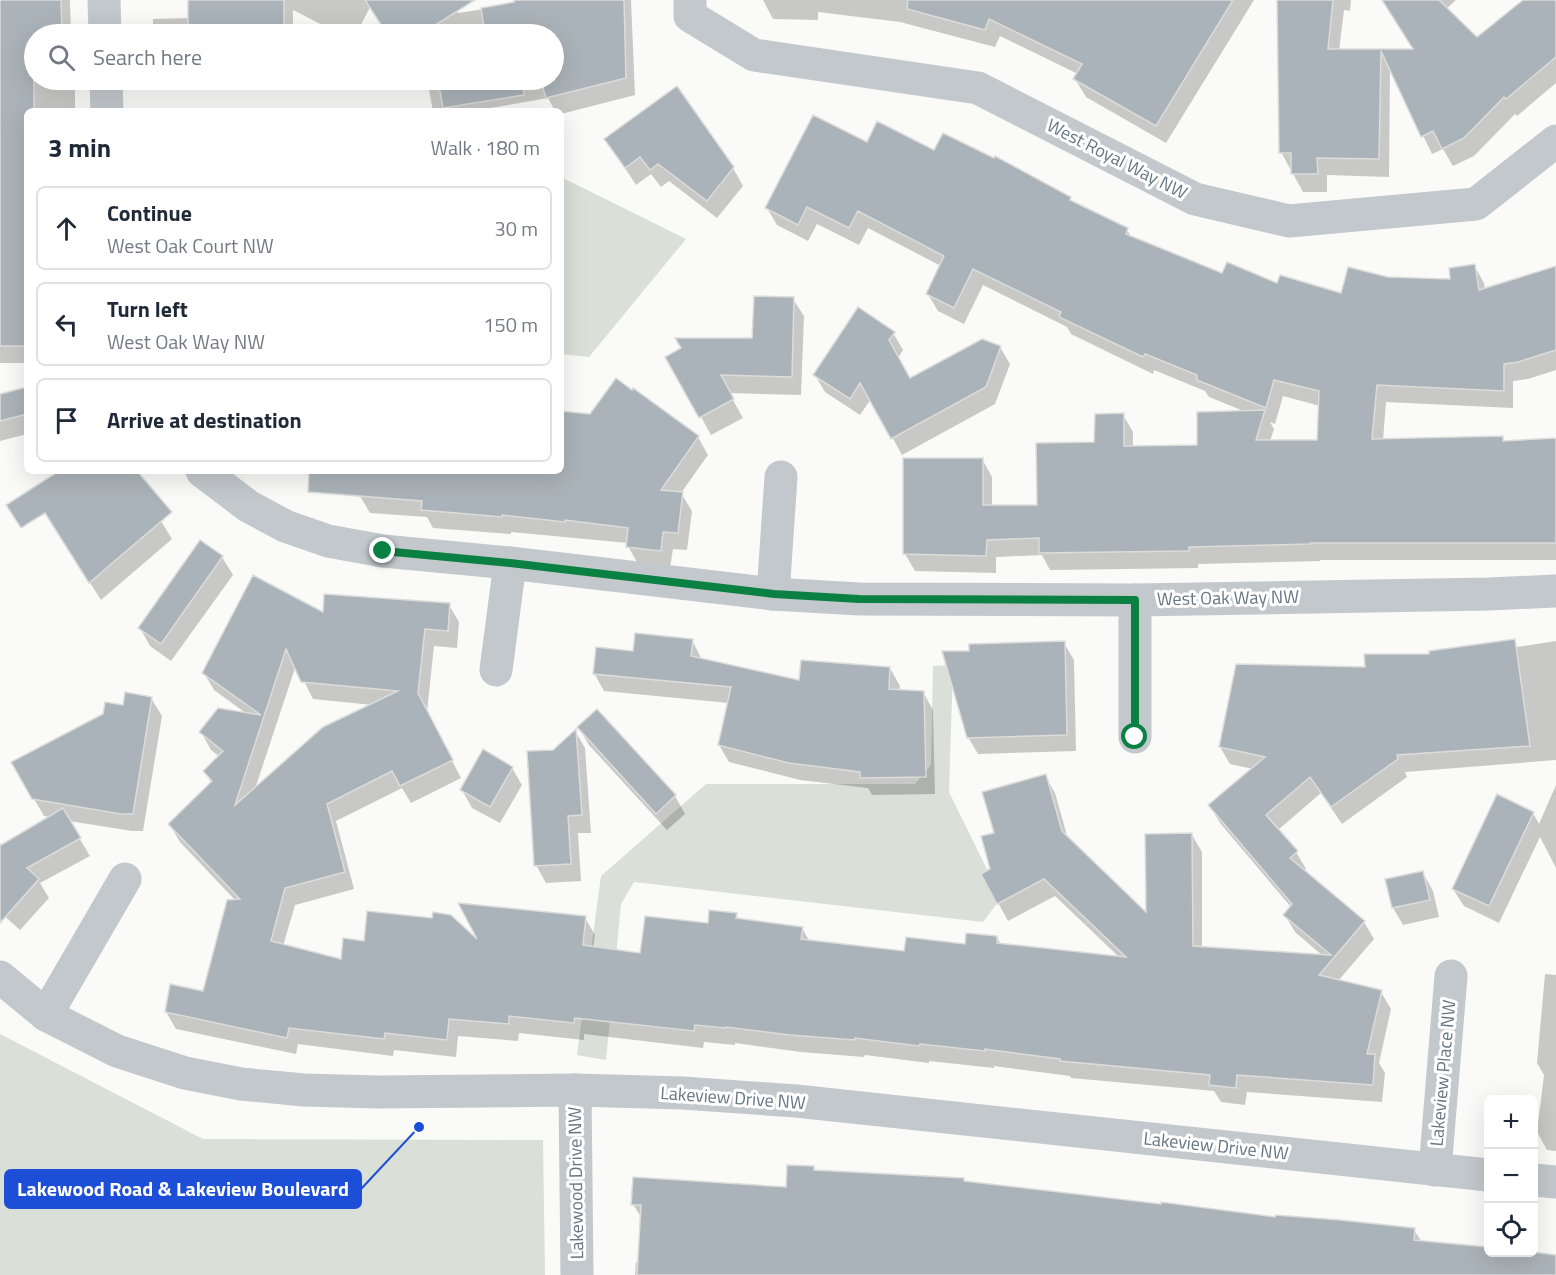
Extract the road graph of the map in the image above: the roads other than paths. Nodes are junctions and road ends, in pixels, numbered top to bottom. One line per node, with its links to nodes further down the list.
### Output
1 (104, 0): 3 (street)
2 (690, 0): 6 (street, West Royal Way NW)
3 (105, 24)
4 (106, 90): 5 (street)
5 (107, 108)
6 (1556, 141)
7 (206, 474): 9 (street, West Oak Way NW)
8 (781, 477): 11 (street)
9 (510, 563): 11 (street, West Oak Way NW); 13 (street)
10 (1556, 591): 12 (street, West Oak Way NW)
11 (774, 594): 12 (street, West Oak Way NW)
12 (1135, 600): 14 (street)
13 (496, 670)
14 (1135, 737)
15 (125, 879): 18 (street)
16 (1451, 976): 20 (street, Lakeview Place NW)
17 (0, 977): 18 (street, Lakeview Drive NW)
18 (46, 1014): 19 (street, Lakeview Drive NW)
19 (575, 1090): 20 (street, Lakeview Drive NW); 24 (street, Lakewood Drive NW)
20 (1435, 1170): 21 (street, Lakeview Drive NW)
21 (1484, 1175)
22 (1538, 1180): 23 (street)
23 (1556, 1182)
24 (577, 1275)

